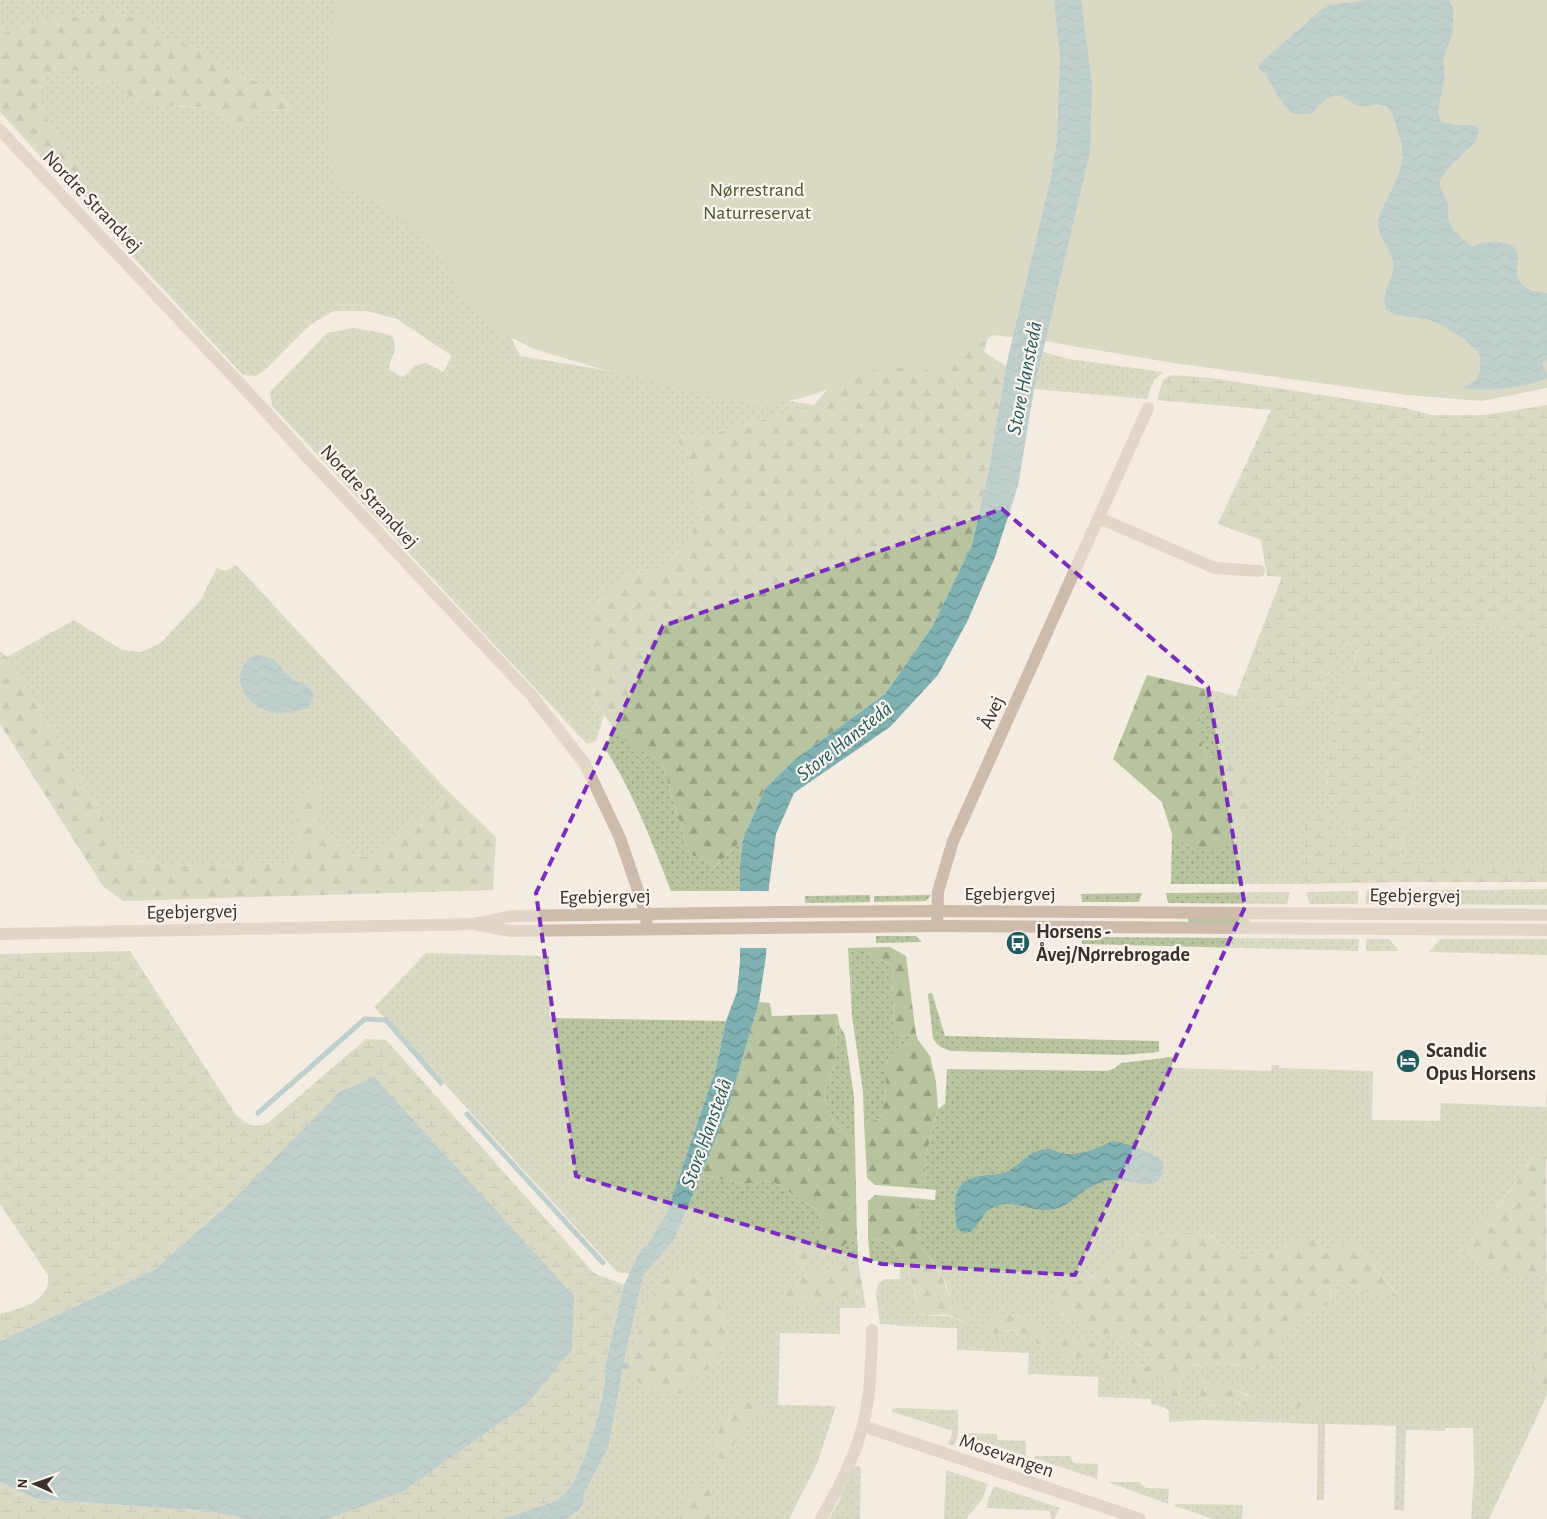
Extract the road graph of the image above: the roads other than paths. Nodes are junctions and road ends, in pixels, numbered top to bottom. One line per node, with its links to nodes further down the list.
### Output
1 (0, 130): 6 (street, Nordre Strandvej)
2 (1148, 408): 3 (street, Åvej)
3 (1099, 518): 4 (street); 5 (street, Åvej)
4 (1259, 571)
5 (938, 911): 6 (street, Egebjergvej); 7 (street, Egebjergvej); 9 (street, Åvej)
6 (646, 914): 8 (street, Egebjergvej); 10 (street, Nordre Strandvej)
7 (1547, 916)
8 (474, 924): 10 (street, Egebjergvej); 12 (street, Egebjergvej)
9 (937, 926): 10 (street, Egebjergvej); 11 (street, Egebjergvej)
10 (647, 929)
11 (1547, 930)
12 (0, 934)
13 (872, 1330): 14 (street)
14 (863, 1426): 15 (street); 16 (street, Mosevangen)
15 (821, 1519)
16 (1140, 1519)

